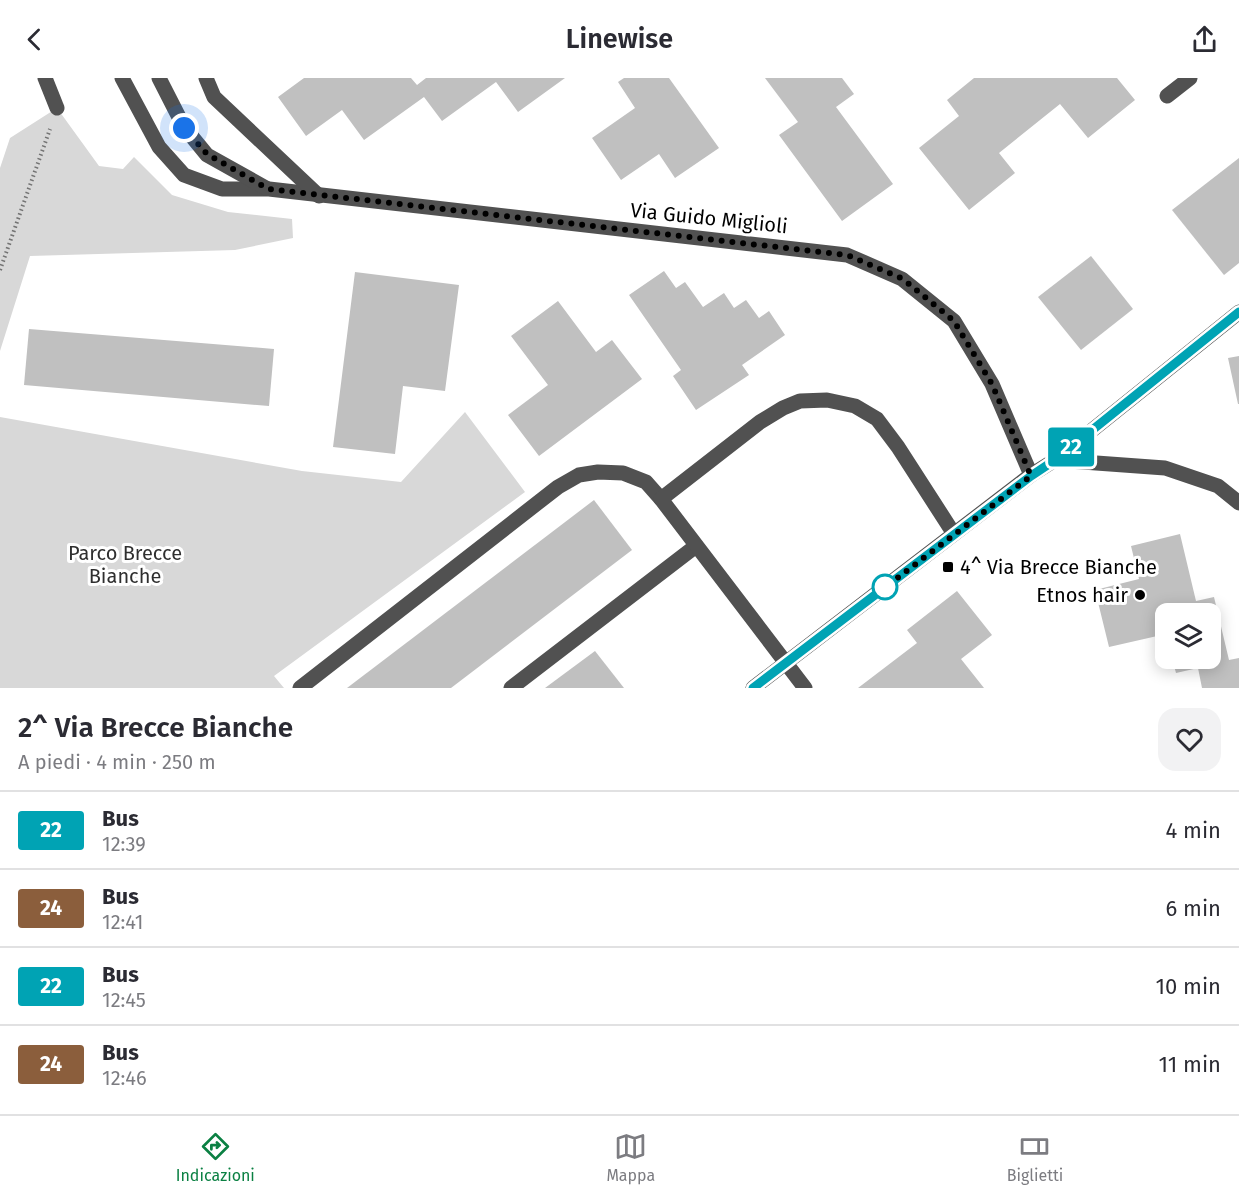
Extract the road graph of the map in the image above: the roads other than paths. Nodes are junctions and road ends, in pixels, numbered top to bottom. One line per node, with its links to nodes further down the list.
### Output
1 (45, 78): 7 (street)
2 (122, 78): 8 (street, Via Guido Miglioli)
3 (159, 78): 8 (street, Via Guido Miglioli)
4 (206, 78): 9 (street)
5 (1190, 78): 6 (street)
6 (1167, 96)
7 (57, 108)
8 (268, 189): 9 (street, Via Guido Miglioli)
9 (319, 196): 12 (street, Via Guido Miglioli)
10 (1239, 312): 11 (street)
11 (1055, 460): 12 (street); 14 (street)
12 (1031, 476): 15 (street)
13 (661, 499): 15 (street); 16 (street); 18 (street)
14 (1239, 503)
15 (954, 534): 17 (street)
16 (696, 546): 17 (street); 19 (street)
17 (786, 663): 20 (street); 21 (street)
18 (301, 688)
19 (511, 688)
20 (753, 688)
21 (805, 688)

